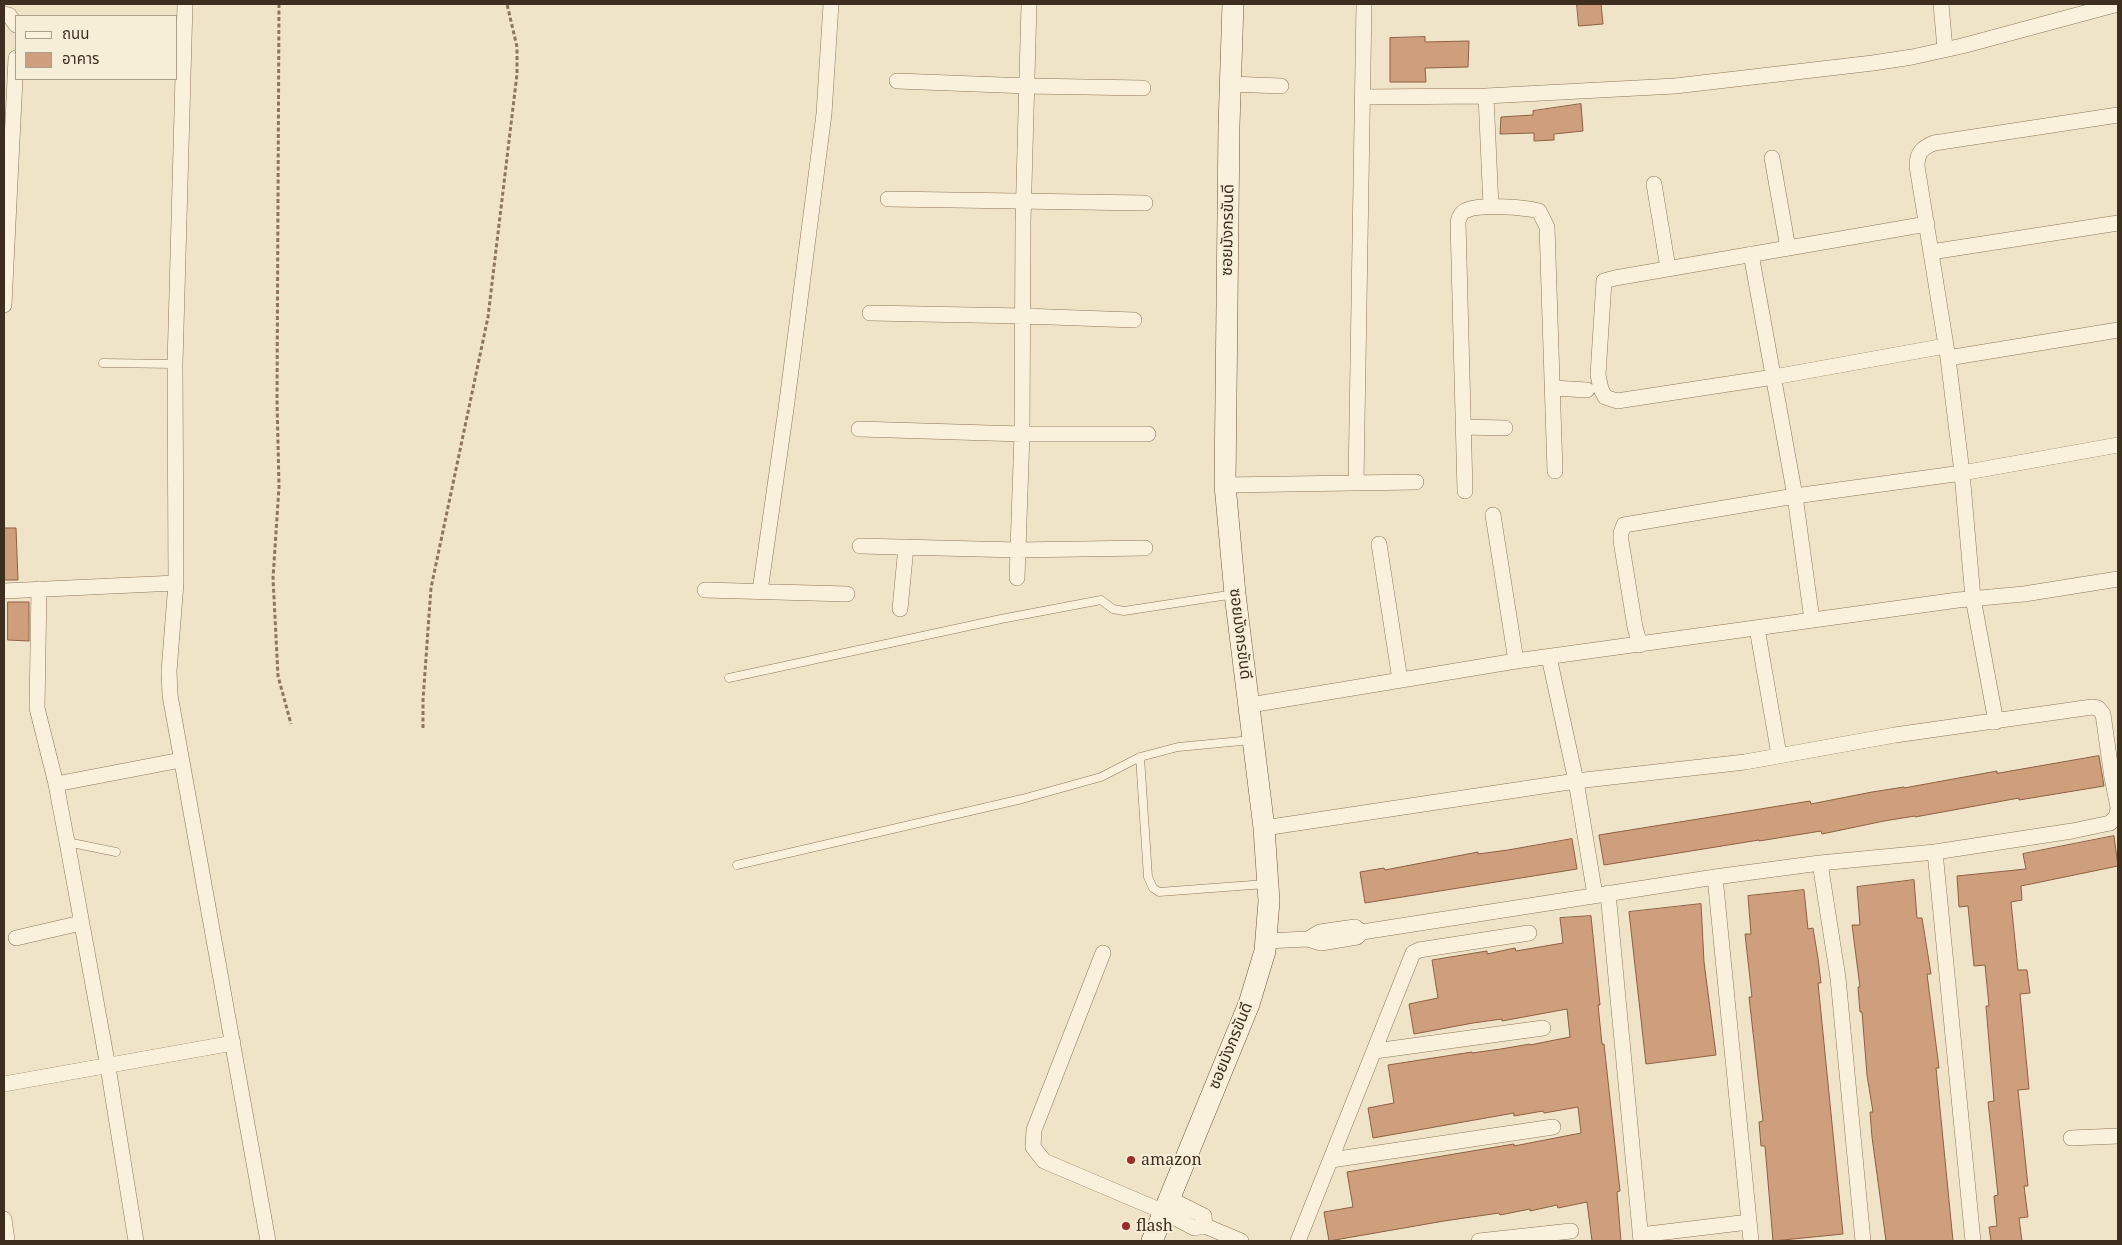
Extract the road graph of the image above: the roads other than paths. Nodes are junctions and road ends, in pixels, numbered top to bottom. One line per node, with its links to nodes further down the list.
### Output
1 (185, 4): 41 (street)
2 (831, 4): 70 (street)
3 (1029, 4): 14 (street)
4 (1233, 4): 13 (street, ซอยมังกรขันดี)
5 (1364, 4): 18 (street)
6 (1941, 4): 10 (street)
7 (2118, 4): 10 (street)
8 (4, 14): 9 (street)
9 (15, 24)
10 (1945, 49): 17 (street)
11 (15, 68): 20 (street)
12 (897, 81): 14 (street)
13 (1230, 84): 15 (street); 55 (street, ซอยมังกรขันดี)
14 (1028, 86): 16 (street); 24 (street)
15 (1281, 86)
16 (1143, 88)
17 (1486, 96): 18 (street); 26 (street)
18 (1363, 97): 53 (street)
19 (2118, 115): 28 (street)
20 (8, 135): 30 (street)
21 (1772, 158): 29 (street)
22 (1654, 184): 33 (street)
23 (888, 200): 24 (street)
24 (1024, 202): 25 (street); 36 (street)
25 (1145, 203)
26 (1491, 208): 43 (street); 45 (street)
27 (2118, 222): 31 (street)
28 (1927, 224): 29 (street); 31 (street)
29 (1788, 248): 32 (street)
30 (5, 250): 34 (street)
31 (1931, 252): 39 (street)
32 (1751, 254): 33 (street); 42 (street)
33 (1668, 268): 42 (street)
34 (4, 305)
35 (870, 313): 36 (street)
36 (1023, 316): 37 (street); 48 (street)
37 (1134, 320)
38 (2118, 330): 39 (street)
39 (1947, 352): 42 (street); 52 (street)
40 (103, 363): 41 (lane)
41 (175, 364): 66 (street)
42 (1774, 377): 57 (street)
43 (1553, 388): 44 (street); 51 (street)
44 (1588, 390)
45 (1464, 427): 46 (street); 56 (street)
46 (1505, 428)
47 (859, 429): 48 (street)
48 (1022, 434): 49 (street); 63 (street)
49 (1148, 434)
50 (2118, 445): 52 (street)
51 (1555, 471)
52 (1962, 473): 57 (street); 73 (street)
53 (1356, 482): 54 (street); 55 (street)
54 (1416, 482)
55 (1225, 485): 72 (street, ซอยมังกรขันดี)
56 (1465, 491)
57 (1795, 496): 75 (street); 77 (street)
58 (1492, 515): 79 (street)
59 (1379, 544): 81 (street)
60 (860, 546): 61 (street)
61 (906, 547): 63 (street); 74 (street)
62 (1146, 548): 63 (street)
63 (1018, 550): 64 (street)
64 (1017, 578)
65 (2118, 579): 73 (street)
66 (176, 584): 67 (street); 87 (street)
67 (39, 589): 68 (street); 89 (street)
68 (4, 590)
69 (705, 590): 70 (street)
70 (760, 591): 71 (street)
71 (847, 594)
72 (1235, 594): 80 (lane); 82 (street, ซอยมังกรขันดี)
73 (1973, 598): 75 (street); 83 (street)
74 (900, 609)
75 (1812, 620): 76 (street)
76 (1757, 628): 77 (street); 85 (street)
77 (1640, 645): 78 (street)
78 (1549, 657): 79 (street); 88 (street)
79 (1516, 661): 81 (street)
80 (729, 678)
81 (1400, 680): 82 (street)
82 (1250, 705): 84 (street, ซอยมังกรขันดี)
83 (1996, 722): 85 (street); 90 (street)
84 (1252, 740): 86 (lane); 91 (street, ซอยมังกรขันดี)
85 (1779, 756): 88 (street)
86 (1140, 757): 96 (lane); 98 (lane)
87 (181, 760): 89 (street); 106 (street)
88 (1576, 781): 91 (street); 99 (street)
89 (56, 784): 92 (street)
90 (2118, 808): 94 (street)
91 (1264, 828): 98 (street, ซอยมังกรขันดี)
92 (67, 842): 93 (lane); 100 (street)
93 (116, 852)
94 (1936, 852): 95 (street); 128 (street)
95 (1820, 863): 97 (street); 127 (street)
96 (737, 865)
97 (1716, 877): 99 (street); 116 (street)
98 (1268, 884): 103 (street, ซอยมังกรขันดี)
99 (1601, 894): 103 (street); 118 (street)
100 (81, 923): 102 (street); 108 (street)
101 (1529, 933): 107 (street)
102 (16, 938)
103 (1266, 941): 114 (street, ซอยมังกรขันดี)
104 (1103, 953): 114 (street)
105 (1543, 1028): 107 (street)
106 (233, 1043): 108 (street); 121 (street)
107 (1376, 1050): 113 (street)
108 (108, 1067): 109 (street); 120 (street)
109 (4, 1084)
110 (1552, 1127): 113 (street)
111 (2118, 1136): 112 (street)
112 (2070, 1138)
113 (1331, 1160): 124 (street)
114 (1167, 1206): 122 (street, ซอยมังกรขันดี); 123 (street)
115 (4, 1219): 119 (street)
116 (1749, 1222): 118 (street); 126 (street)
117 (1571, 1231): 125 (street)
118 (1640, 1238)
119 (7, 1241)
120 (136, 1241)
121 (268, 1241)
122 (1152, 1241)
123 (1241, 1241)
124 (1298, 1241)
125 (1478, 1241)
126 (1751, 1241)
127 (1863, 1241)
128 (1973, 1241)

